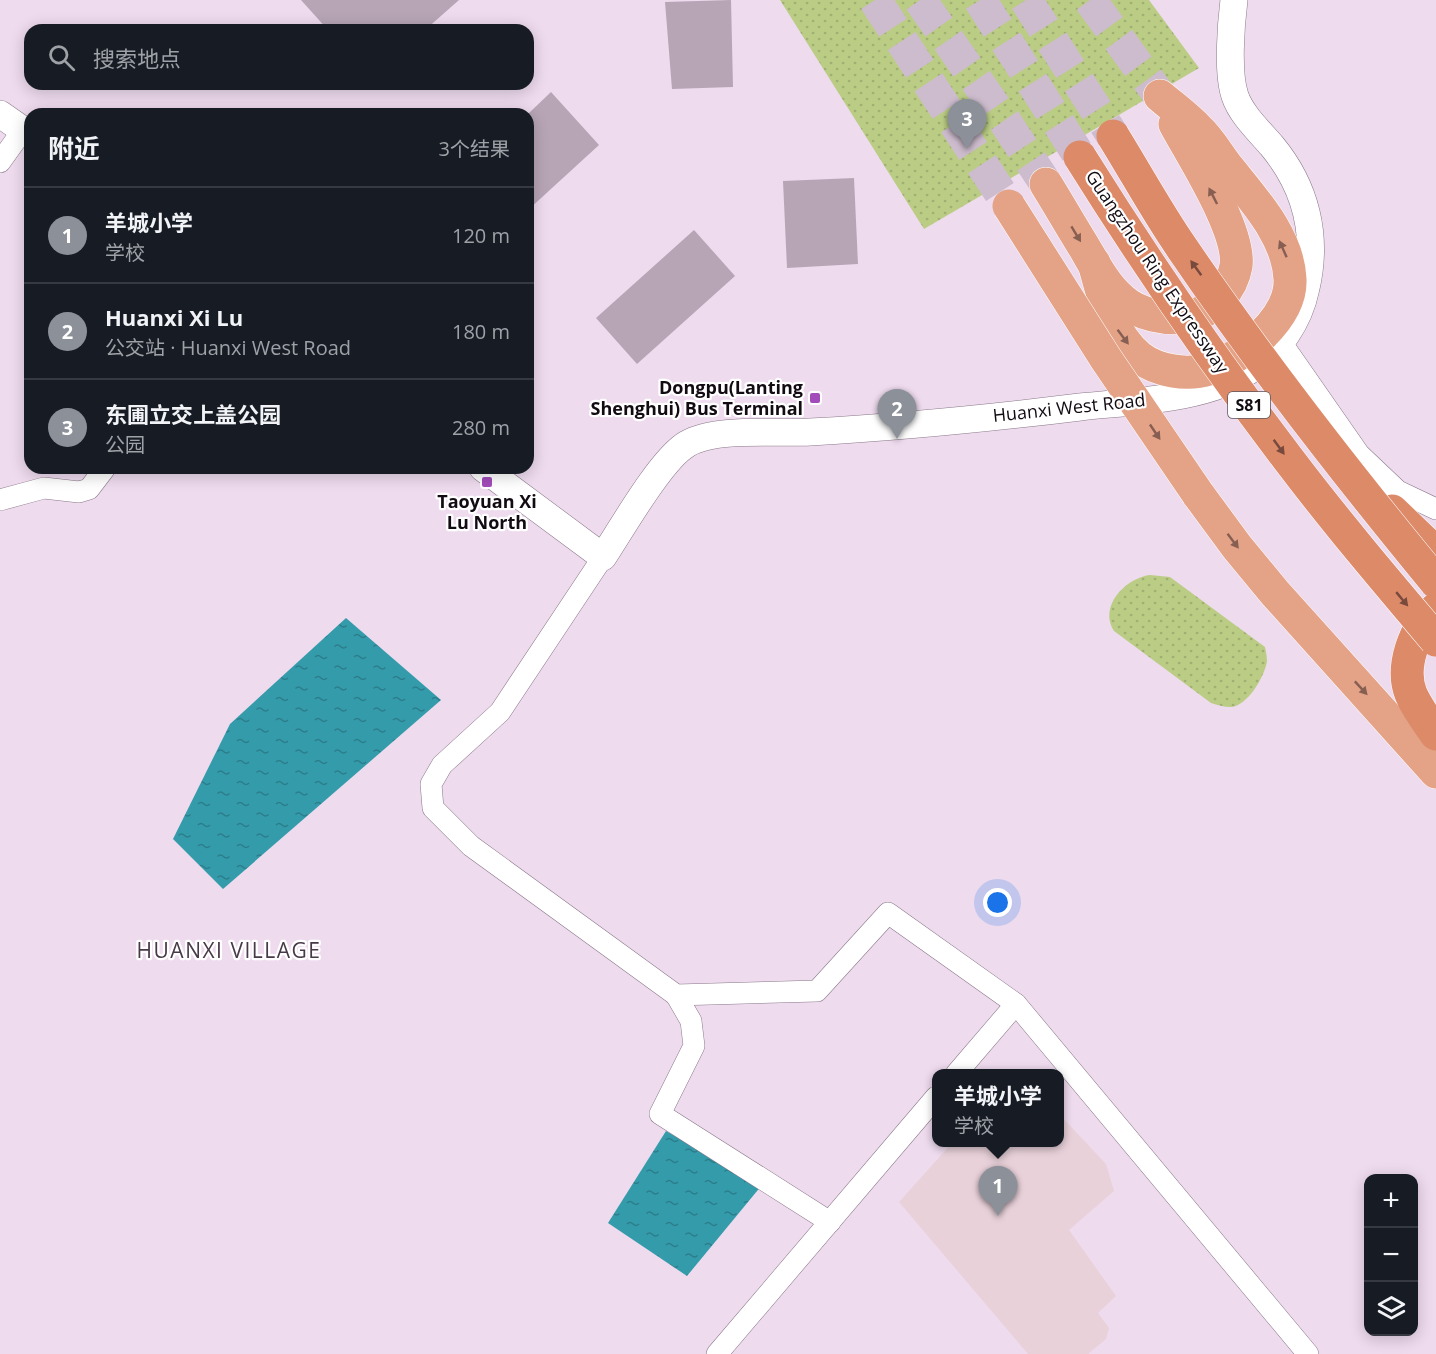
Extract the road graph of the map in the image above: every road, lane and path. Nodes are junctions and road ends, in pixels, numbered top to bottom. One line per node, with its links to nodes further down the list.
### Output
1 (1234, 0): 11 (street, Huanxi West Road)
2 (0, 114): 3 (street)
3 (24, 131)
4 (24, 136): 7 (street)
5 (1113, 136): 12 (highway, Guangzhou Ring Expressway / S81, one-way to 5, bridge)
6 (1080, 157): 21 (highway, Guangzhou Ring Expressway / S81, one-way to 21, bridge)
7 (0, 162)
8 (1046, 184): 10 (highway, one-way to 10)
9 (1009, 206): 23 (highway, one-way to 23, bridge)
10 (1094, 263): 10 (highway)
11 (1281, 342): 16 (street); 18 (street, Huanxi West Road)
12 (1336, 458): 17 (highway, bridge); 19 (highway, Guangzhou Ring Expressway / S81, bridge)
13 (100, 474): 15 (street)
14 (491, 474): 18 (street)
15 (0, 500)
16 (1436, 509)
17 (1436, 553)
18 (603, 557): 24 (street, Huanxi West Road)
19 (1436, 582)
20 (1436, 609): 22 (highway)
21 (1436, 640)
22 (1436, 734)
23 (1436, 772)
24 (676, 995): 25 (street); 28 (street)
25 (1016, 1004): 26 (street); 30 (street)
26 (960, 1069)
27 (932, 1102): 28 (street)
28 (830, 1222): 29 (street)
29 (717, 1354)
30 (1308, 1354)

